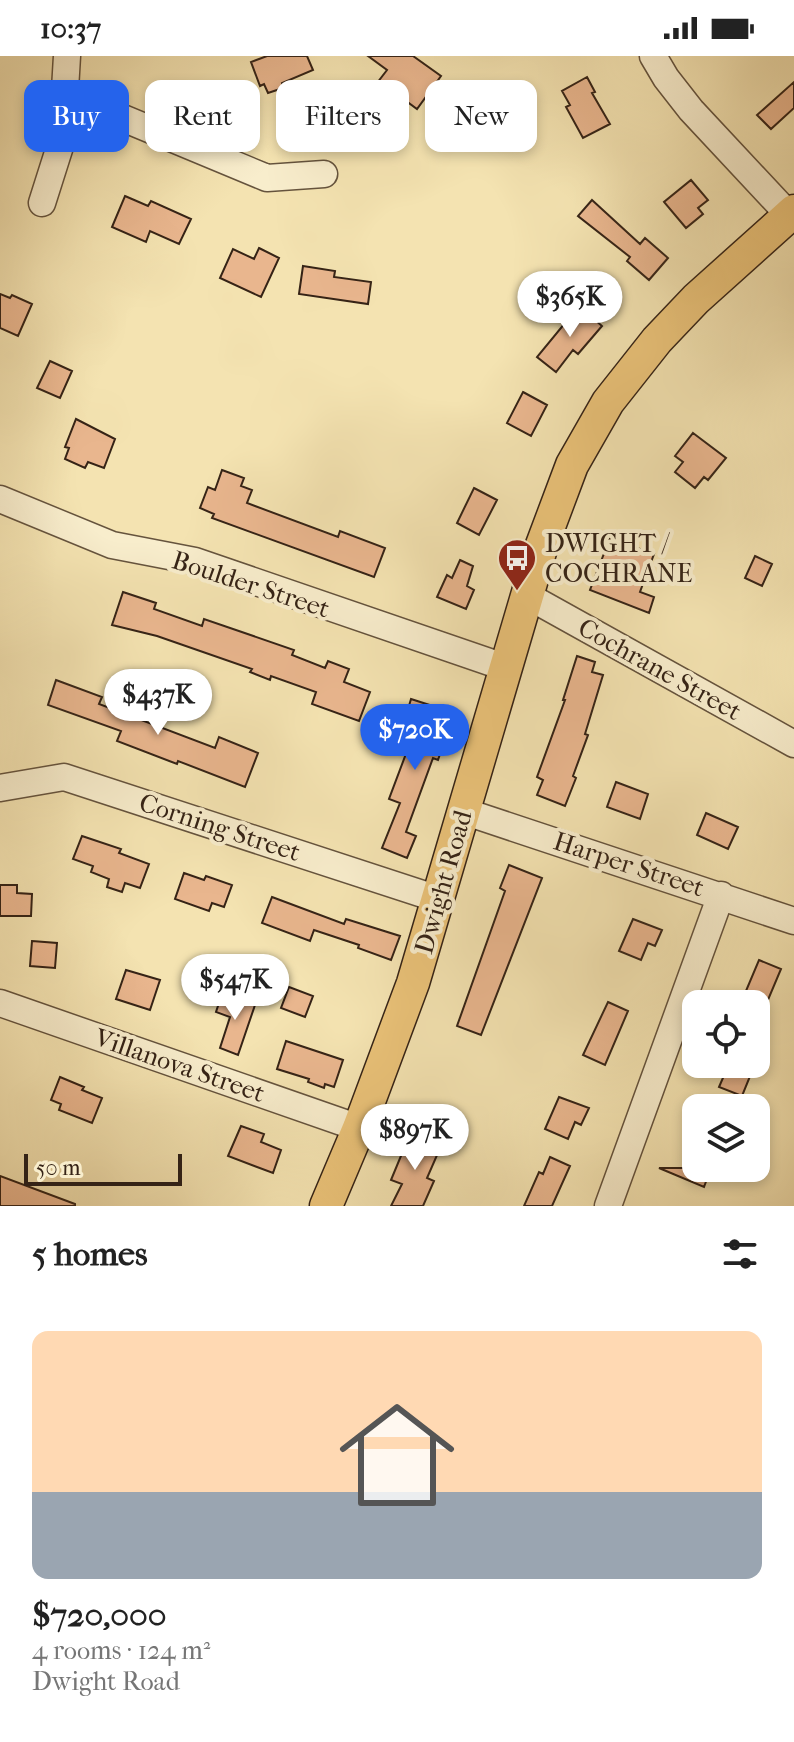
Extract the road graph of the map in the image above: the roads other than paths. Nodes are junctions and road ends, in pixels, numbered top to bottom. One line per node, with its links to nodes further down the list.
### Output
1 (67, 56): 3 (street)
2 (653, 56): 8 (street)
3 (66, 80)
4 (129, 121): 6 (street)
5 (59, 152): 7 (street)
6 (324, 174)
7 (42, 203)
8 (792, 213): 10 (main road, Dwight Road)
9 (0, 499): 11 (street, Boulder Street)
10 (526, 595): 11 (main road, Dwight Road); 12 (street, Cochrane Street)
11 (504, 667): 14 (main road, Dwight Road)
12 (794, 744)
13 (0, 788): 16 (street, Corning Street)
14 (463, 811): 15 (street, Harper Street); 16 (main road, Dwight Road)
15 (721, 895): 17 (street, Harper Street); 21 (street)
16 (438, 899): 19 (main road, Dwight Road)
17 (794, 921)
18 (0, 1003): 19 (street, Villanova Street)
19 (359, 1128): 20 (main road, Dwight Road)
20 (326, 1206)
21 (608, 1206)

